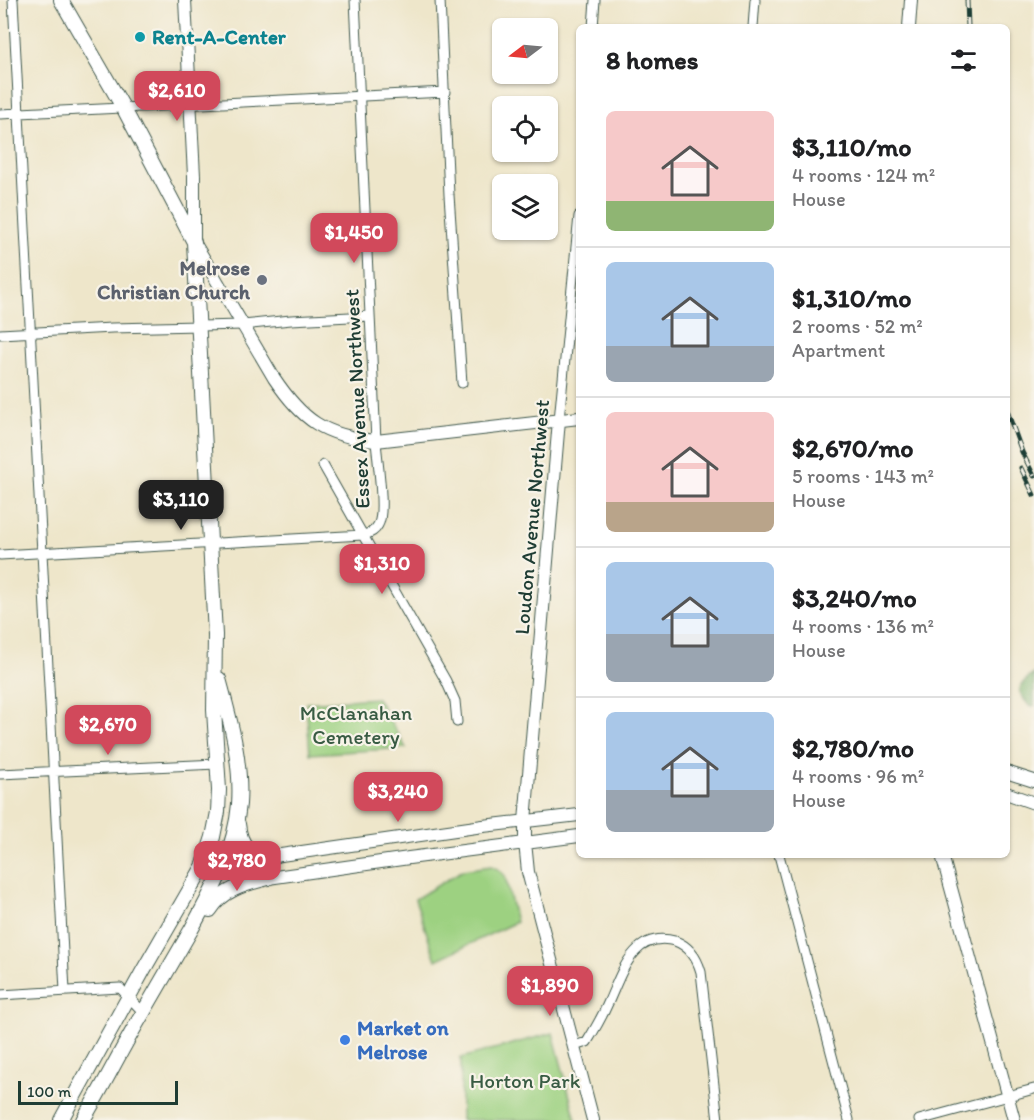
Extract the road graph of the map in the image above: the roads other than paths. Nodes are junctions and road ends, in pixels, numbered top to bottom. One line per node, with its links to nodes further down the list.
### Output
1 (13, 0): 17 (street)
2 (61, 0): 15 (main road)
3 (185, 0): 14 (street)
4 (355, 0): 13 (street, Essex Avenue Northwest)
5 (440, 0): 12 (street)
6 (595, 0): 9 (street)
7 (755, 0): 10 (street)
8 (911, 0): 11 (street)
9 (593, 24)
10 (753, 24)
11 (909, 24)
12 (445, 92): 13 (street); 25 (street)
13 (360, 96): 14 (street); 20 (street, Essex Avenue Northwest)
14 (191, 105): 15 (street); 18 (street)
15 (124, 109): 17 (street); 18 (main road)
16 (0, 114): 17 (street)
17 (19, 114): 23 (street)
18 (194, 242): 21 (main road); 22 (street)
19 (576, 247): 27 (street, Loudon Avenue Northwest)
20 (370, 316): 22 (street); 28 (street, Essex Avenue Northwest)
21 (199, 325): 22 (street); 23 (street); 31 (main road)
22 (243, 325): 28 (street)
23 (31, 333): 24 (street); 32 (street)
24 (0, 334)
25 (462, 383)
26 (576, 418): 27 (street)
27 (559, 420): 28 (street); 45 (street, Loudon Avenue Northwest)
28 (376, 441): 30 (street, Essex Avenue Northwest)
29 (324, 465): 30 (street)
30 (363, 535): 31 (street); 35 (street)
31 (210, 543): 32 (street); 34 (main road)
32 (42, 553): 33 (street); 37 (street)
33 (0, 555)
34 (215, 662): 36 (main road); 44 (main road)
35 (457, 722)
36 (217, 764): 37 (street); 51 (main road); 53 (main road)
37 (54, 772): 39 (street); 55 (street)
38 (1010, 773): 40 (street)
39 (0, 774)
40 (1034, 781)
41 (1010, 795): 42 (street)
42 (1034, 803)
43 (576, 815): 45 (street)
44 (237, 816): 48 (main road); 51 (main road)
45 (525, 821): 47 (street, Loudon Avenue Northwest); 48 (street)
46 (576, 836): 47 (street)
47 (525, 842): 52 (street); 59 (street, Loudon Avenue Northwest)
48 (274, 856): 51 (street)
49 (780, 858): 66 (street)
50 (943, 858): 61 (street)
51 (224, 866): 52 (street); 53 (main road); 54 (main road)
52 (268, 878): 54 (main road)
53 (189, 891): 57 (main road)
54 (161, 982): 58 (main road)
55 (65, 991): 56 (street); 57 (street)
56 (0, 995)
57 (129, 997): 58 (street); 62 (main road)
58 (143, 1011): 63 (main road)
59 (574, 1046): 64 (street, Loudon Avenue Northwest); 65 (street)
60 (1034, 1089): 61 (street)
61 (1007, 1096): 67 (street); 68 (street)
62 (61, 1120)
63 (83, 1120)
64 (593, 1120)
65 (718, 1120)
66 (849, 1120)
67 (919, 1120)
68 (1014, 1120)

